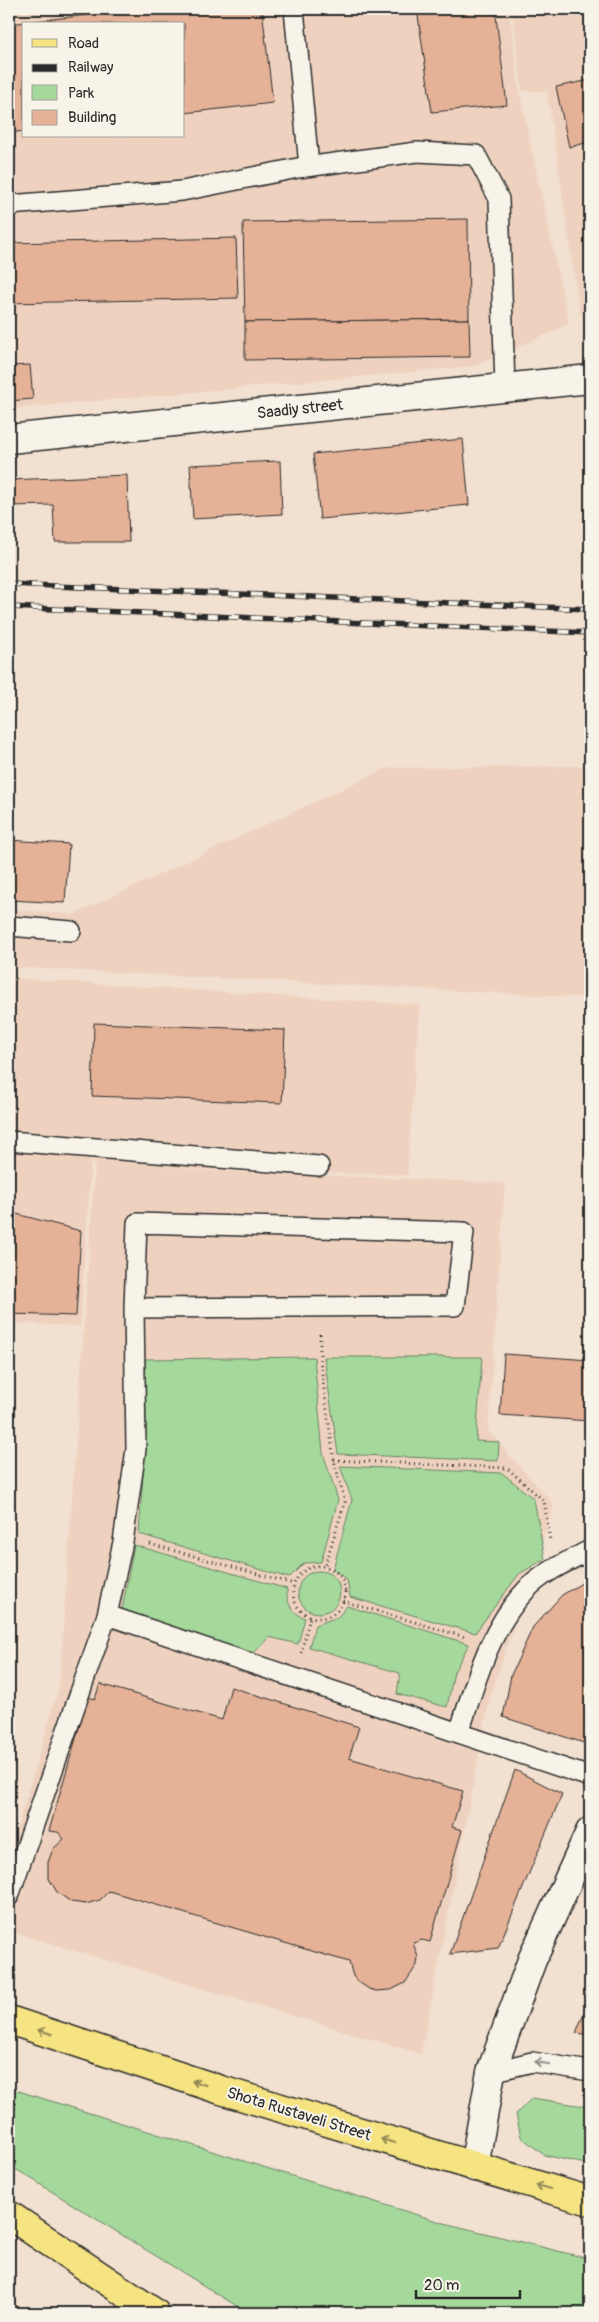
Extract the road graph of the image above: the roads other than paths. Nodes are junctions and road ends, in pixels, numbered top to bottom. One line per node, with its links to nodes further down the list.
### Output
1 (294, 9): 2 (lane)
2 (309, 166): 3 (lane); 5 (lane)
3 (9, 205)
4 (590, 379): 5 (street, Saadiy street)
5 (505, 387): 6 (street, Saadiy street)
6 (9, 439)
7 (9, 926): 8 (lane)
8 (71, 930)
9 (9, 1141): 10 (lane)
10 (319, 1166)
11 (134, 1308): 11 (lane); 13 (lane)
12 (590, 1550): 14 (lane)
13 (107, 1615): 14 (lane); 17 (lane)
14 (459, 1733): 15 (lane)
15 (590, 1777)
16 (590, 1832): 20 (street)
17 (9, 1896)
18 (9, 2020): 21 (main road, Shota Rustaveli Street, one-way to 18)
19 (590, 2071): 20 (lane, one-way to 20)
20 (491, 2072): 21 (street)
21 (474, 2167): 22 (main road, Shota Rustaveli Street, one-way to 21)
22 (590, 2201)
23 (9, 2215): 26 (main road)
24 (9, 2222): 25 (main road)
25 (125, 2313)
26 (155, 2313)

